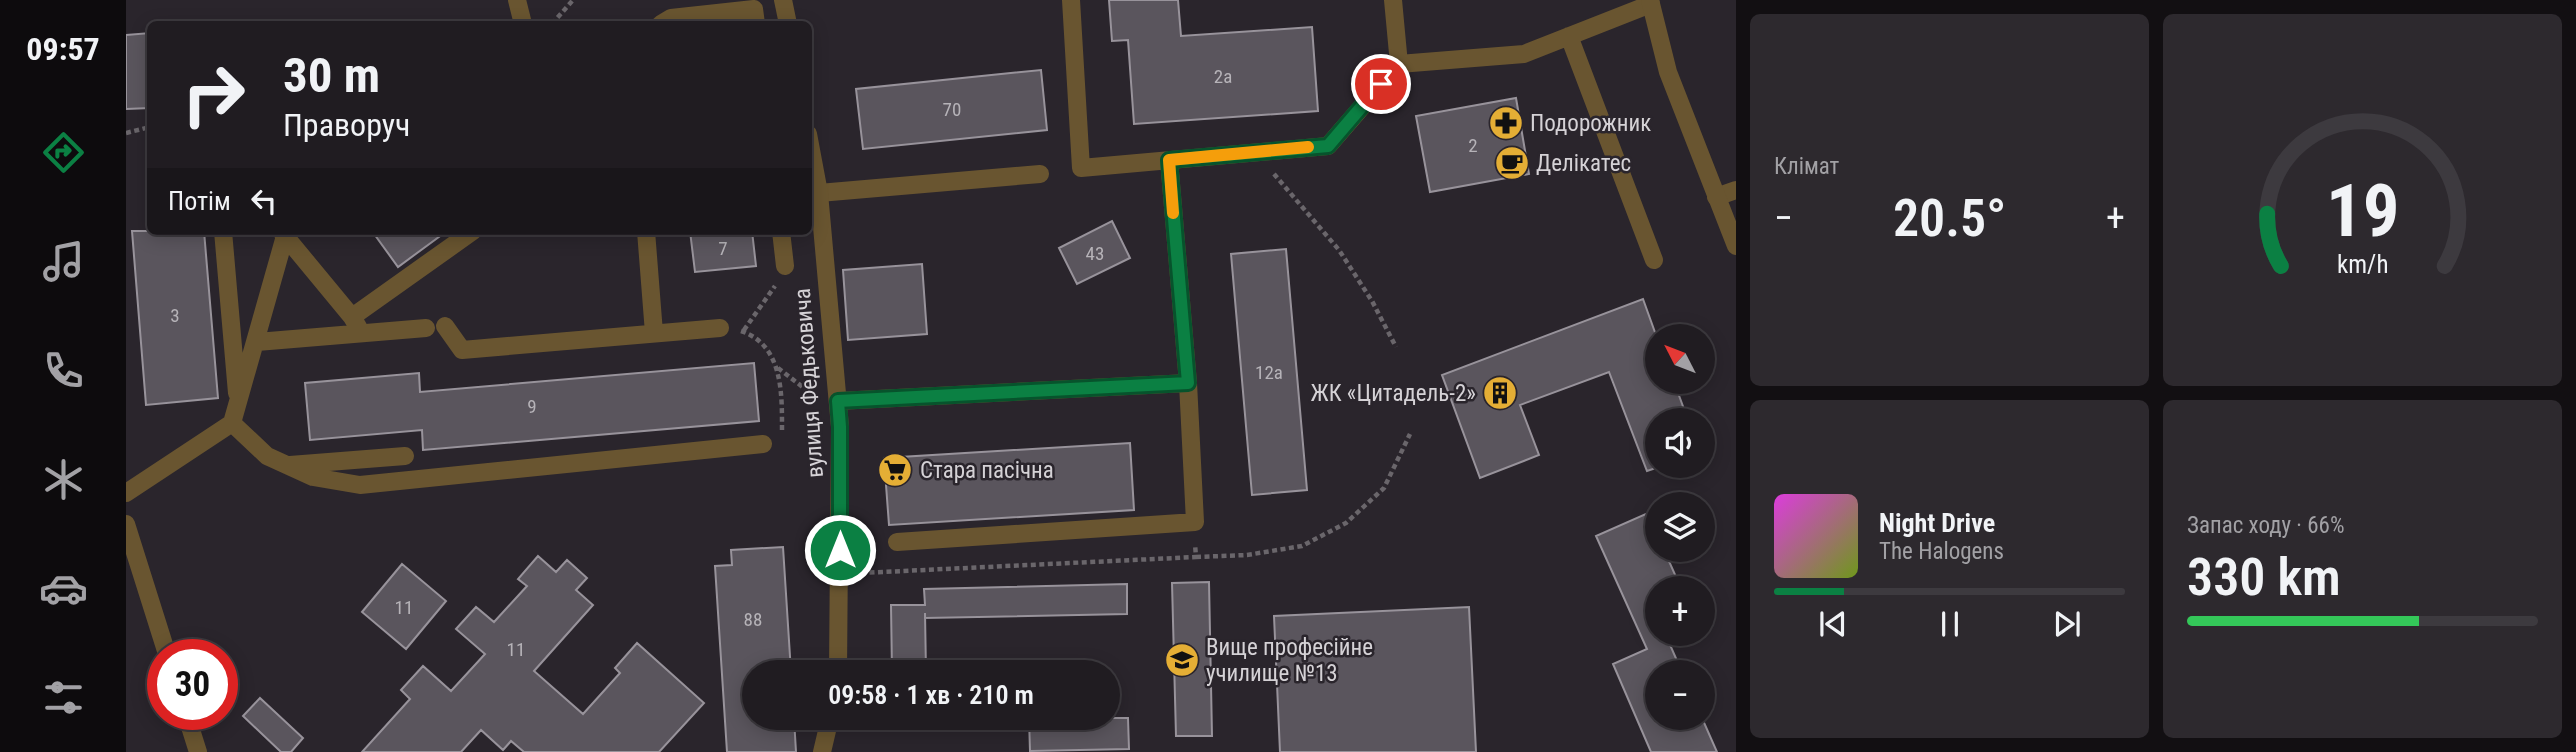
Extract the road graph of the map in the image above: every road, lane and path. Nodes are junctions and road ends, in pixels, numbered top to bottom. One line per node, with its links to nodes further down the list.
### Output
1 (517, 0): 7 (street)
2 (573, 0): 8 (path)
3 (783, 0): 11 (street)
4 (1072, 0): 18 (street)
5 (1393, 0): 13 (street)
6 (1650, 2): 12 (street); 22 (street)
7 (522, 21)
8 (555, 21)
9 (666, 21): 10 (street)
10 (756, 21)
11 (787, 21)
12 (1569, 36): 13 (street); 30 (street)
13 (1399, 64): 16 (street)
14 (147, 128): 15 (path)
15 (126, 133)
16 (1255, 152): 18 (street); 39 (path)
17 (812, 154): 21 (street, вулиця Федьковича)
18 (1169, 160): 41 (street)
19 (1040, 174): 21 (street)
20 (1736, 190): 22 (street)
21 (820, 193): 42 (street, вулиця Федьковича)
22 (1716, 197): 29 (street)
23 (223, 235): 43 (street)
24 (284, 235): 38 (street)
25 (287, 235): 32 (street)
26 (468, 235): 32 (street)
27 (646, 235): 37 (street)
28 (781, 235): 31 (street)
29 (1736, 246)
30 (1654, 260)
31 (785, 266): 36 (path)
32 (357, 325): 34 (street); 38 (street)
33 (445, 326): 37 (street)
34 (426, 328)
35 (720, 328): 36 (path); 37 (street)
36 (743, 331): 40 (path)
37 (654, 333)
38 (257, 342): 43 (street)
39 (1396, 347)
40 (777, 368): 42 (path); 45 (path)
41 (1188, 383): 42 (street); 51 (street)
42 (838, 401): 55 (street, вулиця Федьковича)
43 (238, 403): 44 (street)
44 (232, 423): 49 (street); 50 (street)
45 (783, 430)
46 (1410, 434): 54 (path)
47 (763, 444): 49 (street)
48 (405, 456): 49 (street)
49 (287, 465)
50 (126, 493)
51 (1195, 522): 53 (street); 54 (path)
52 (126, 524): 56 (street)
53 (897, 542)
54 (1196, 557): 55 (path)
55 (840, 574): 57 (street, вулиця Федьковича)
56 (162, 639)
57 (838, 660)
58 (191, 730): 60 (street)
59 (827, 730): 61 (street)
60 (198, 752)
61 (822, 752)

